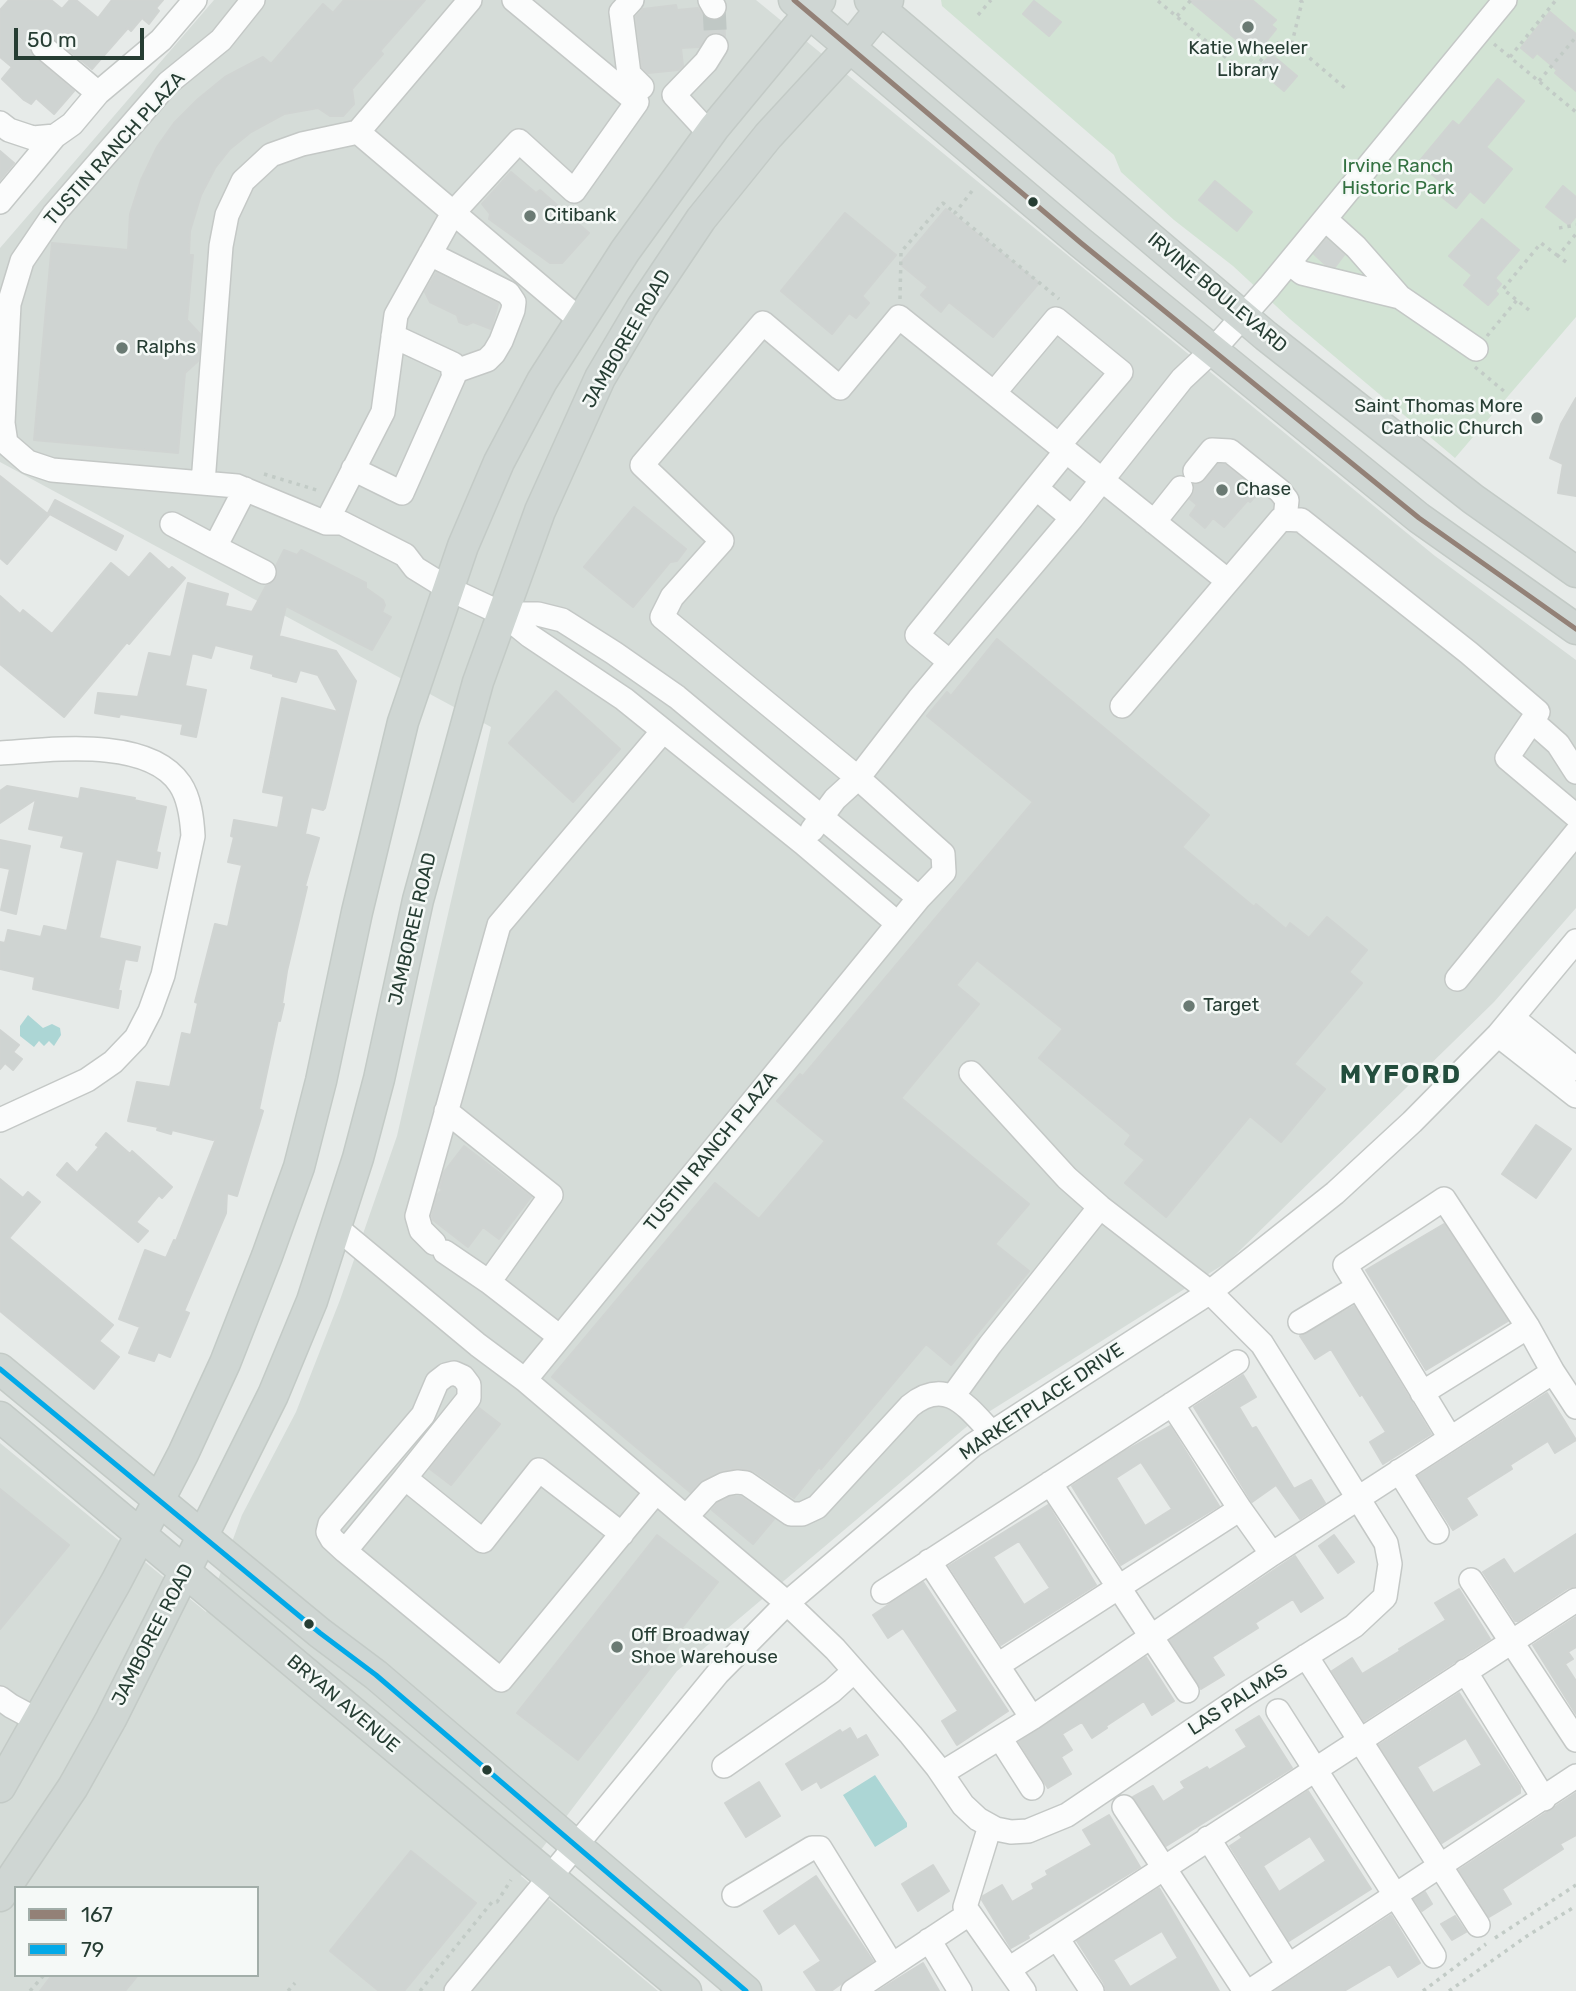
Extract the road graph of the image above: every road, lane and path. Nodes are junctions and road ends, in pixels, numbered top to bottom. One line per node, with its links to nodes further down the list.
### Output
1 (195, 0): 26 (street)
2 (253, 0): 62 (street, TUSTIN RANCH PLAZA)
3 (470, 0): 30 (street)
4 (514, 0): 25 (street)
5 (632, 0): 25 (street)
6 (991, 0): 14 (path)
7 (1191, 0): 15 (path)
8 (1300, 0): 18 (path)
9 (1505, 0): 16 (street)
10 (1556, 0): 22 (path)
11 (1158, 1): 15 (path)
12 (879, 3): 21 (main road, JAMBOREE ROAD); 48 (main road, IRVINE BOULEVARD)
13 (808, 4): 21 (main road); 31 (main road)
14 (978, 15)
15 (1177, 16): 18 (path)
16 (1479, 31): 22 (path); 37 (street)
17 (1576, 37): 23 (path)
18 (1292, 43): 24 (path)
19 (716, 46): 27 (street)
20 (43, 47): 26 (street)
21 (850, 47): 53 (main road); 75 (main road, JAMBOREE ROAD)
22 (1510, 57): 23 (path)
23 (1539, 81): 28 (path)
24 (1346, 89)
25 (636, 92): 27 (street); 35 (street)
26 (98, 93): 32 (street)
27 (674, 95): 31 (street)
28 (1576, 112)
29 (0, 123): 32 (street)
30 (358, 132): 35 (street); 62 (street)
31 (709, 134): 51 (main road)
32 (55, 136): 34 (street)
33 (972, 191): 36 (path)
34 (0, 202)
35 (453, 213): 41 (street); 51 (street)
36 (955, 213): 49 (path); 50 (path)
37 (1325, 219): 44 (street); 45 (street)
38 (1576, 225): 39 (path)
39 (1559, 228)
40 (1576, 234): 42 (path)
41 (430, 254): 52 (street); 55 (street)
42 (1558, 256): 43 (path); 46 (path)
43 (1566, 262)
44 (1289, 263): 45 (street); 48 (street)
45 (1400, 298): 54 (street)
46 (1517, 300): 47 (path); 54 (path)
47 (1529, 310)
48 (1243, 316): 53 (street); 72 (main road, IRVINE BOULEVARD)
49 (900, 317): 57 (street); 83 (street)
50 (1056, 319): 57 (street); 58 (street)
51 (580, 320): 74 (main road)
52 (393, 336): 55 (street); 59 (street)
53 (1214, 349): 61 (street); 76 (main road)
54 (1476, 349): 56 (path)
55 (453, 372): 59 (street)
56 (1505, 392)
57 (994, 393): 58 (street)
58 (1062, 448): 61 (street); 63 (street)
59 (353, 469): 68 (street)
60 (250, 480): 62 (street, TUSTIN RANCH PLAZA); 64 (path); 68 (street, TUSTIN RANCH PLAZA); 70 (street)
61 (1102, 480): 65 (street); 67 (street)
62 (203, 483)
63 (1036, 488): 65 (street); 77 (street)
64 (326, 490)
65 (1072, 518): 77 (street)
66 (1285, 519): 67 (street); 73 (street); 79 (street)
67 (1154, 522): 73 (street)
68 (326, 523): 74 (street, TUSTIN RANCH PLAZA)
69 (172, 524): 70 (street)
70 (215, 547): 71 (street)
71 (264, 572)
72 (1576, 572)
73 (1228, 581): 78 (street)
74 (449, 589): 75 (street, TUSTIN RANCH PLAZA); 122 (main road)
75 (503, 614): 80 (street, TUSTIN RANCH PLAZA); 85 (street, TUSTIN RANCH PLAZA); 99 (main road, JAMBOREE ROAD)
76 (1576, 629)
77 (950, 662): 83 (street)
78 (1122, 706)
79 (1532, 721): 82 (street); 84 (street)
80 (663, 731): 87 (street, TUSTIN RANCH PLAZA); 96 (street)
81 (0, 753): 97 (street)
82 (1576, 772)
83 (858, 778): 85 (street); 88 (street)
84 (1576, 816)
85 (820, 817): 87 (street); 88 (street, TUSTIN RANCH PLAZA)
86 (1576, 833): 91 (street)
87 (803, 843): 89 (street, TUSTIN RANCH PLAZA)
88 (919, 898): 89 (street, TUSTIN RANCH PLAZA)
89 (897, 923): 105 (street, TUSTIN RANCH PLAZA)
90 (1576, 941): 92 (street, MARKETPLACE DRIVE)
91 (1457, 979)
92 (1505, 1027): 93 (street); 95 (street); 102 (street, MARKETPLACE DRIVE)
93 (1576, 1069)
94 (971, 1073): 98 (street, LAS PALMAS)
95 (1576, 1096)
96 (446, 1111): 100 (street); 100 (street)
97 (0, 1120)
98 (1100, 1207): 102 (street, LAS PALMAS); 111 (street)
99 (336, 1227): 109 (street); 128 (main road, JAMBOREE ROAD)
100 (489, 1282): 105 (street)
101 (1358, 1287): 103 (street); 104 (street); 110 (street)
102 (1210, 1292): 115 (street, MARKETPLACE DRIVE); 121 (street, LAS PALMAS)
103 (1300, 1322)
104 (1528, 1327): 108 (street); 110 (street)
105 (560, 1337): 109 (street, TUSTIN RANCH PLAZA)
106 (1237, 1362): 112 (street)
107 (0, 1369): 122 (main road, BRYAN AVENUE)
108 (1553, 1372): 113 (street); 116 (street)
109 (525, 1380): 120 (street)
110 (1423, 1393): 116 (street)
111 (953, 1396): 115 (street); 124 (street)
112 (1172, 1404): 119 (street); 123 (street)
113 (1576, 1407)
114 (0, 1417): 126 (main road, BRYAN AVENUE)
115 (992, 1433): 137 (street, MARKETPLACE DRIVE)
116 (1450, 1438): 117 (street)
117 (1399, 1471): 121 (street); 125 (street)
118 (405, 1478): 127 (street); 129 (street); 129 (street)
119 (1050, 1483): 131 (street); 134 (street)
120 (656, 1492): 124 (street); 127 (street)
121 (1358, 1498): 130 (street); 140 (street, LAS PALMAS)
122 (158, 1499): 126 (main road); 128 (main road, BRYAN AVENUE)
123 (1240, 1509): 130 (street); 134 (street)
124 (686, 1517): 137 (street)
125 (1437, 1532)
126 (140, 1533): 132 (main road, BRYAN AVENUE); 148 (main road)
127 (622, 1534): 129 (street)
128 (203, 1536): 132 (main road, JAMBOREE ROAD); 162 (main road, BRYAN AVENUE)
129 (345, 1551)
130 (1272, 1554): 138 (street)
131 (929, 1561): 135 (street); 141 (street)
132 (185, 1571): 165 (main road, BRYAN AVENUE); 169 (main road, JAMBOREE ROAD)
133 (1471, 1580): 139 (street)
134 (1119, 1587): 138 (street); 141 (street)
135 (883, 1592)
136 (1576, 1600): 139 (street)
137 (787, 1603): 142 (street, LAS PALMAS); 162 (street, MARKETPLACE DRIVE)
138 (1150, 1635): 144 (street); 147 (street)
139 (1512, 1641): 143 (street); 151 (street)
140 (1306, 1656): 150 (street); 160 (street, LAS PALMAS)
141 (998, 1665): 147 (street)
142 (854, 1671): 152 (street); 154 (street, LAS PALMAS)
143 (1465, 1671): 150 (street); 158 (street)
144 (1187, 1691)
145 (0, 1698): 148 (street)
146 (1278, 1711): 153 (street)
147 (1032, 1718): 149 (street)
148 (39, 1721): 156 (main road)
149 (1000, 1738): 154 (street); 157 (street)
150 (1359, 1739): 153 (street); 163 (street)
151 (1576, 1740)
152 (724, 1766)
153 (1314, 1769): 161 (street); 170 (street)
154 (942, 1773): 160 (street, LAS PALMAS)
155 (1576, 1776): 158 (street)
156 (0, 1787)
157 (1032, 1788)
158 (1544, 1799): 163 (street)
159 (1124, 1807): 164 (street)
160 (990, 1826): 172 (street)
161 (1208, 1838): 164 (street); 178 (street)
162 (575, 1846): 165 (street, MARKETPLACE DRIVE); 187 (main road, BRYAN AVENUE)
163 (1440, 1866): 170 (street); 173 (street)
164 (1163, 1867): 174 (street); 192 (street)
165 (550, 1875): 185 (street, MARKETPLACE DRIVE); 186 (main road, BRYAN AVENUE)
166 (511, 1880): 184 (path)
167 (1576, 1885): 194 (path)
168 (734, 1895): 177 (street)
169 (0, 1896)
170 (1395, 1896): 176 (street); 178 (street)
171 (1576, 1906): 195 (path)
172 (969, 1914): 175 (street); 179 (street)
173 (1478, 1925)
174 (1057, 1938): 179 (street); 191 (street)
175 (929, 1940): 177 (street); 189 (street)
176 (1434, 1956)
177 (892, 1965): 188 (street)
178 (1288, 1965): 193 (street)
179 (1009, 1969): 190 (street)
180 (42, 1977): 182 (path)
181 (295, 1983): 183 (path)
182 (30, 1991)
183 (288, 1991)
184 (420, 1991)
185 (456, 1991)
186 (686, 1991)
187 (746, 1991)
188 (853, 1991)
189 (960, 1991)
190 (1024, 1991)
191 (1092, 1991)
192 (1245, 1991)
193 (1251, 1991)
194 (1423, 1991)
195 (1450, 1991)

